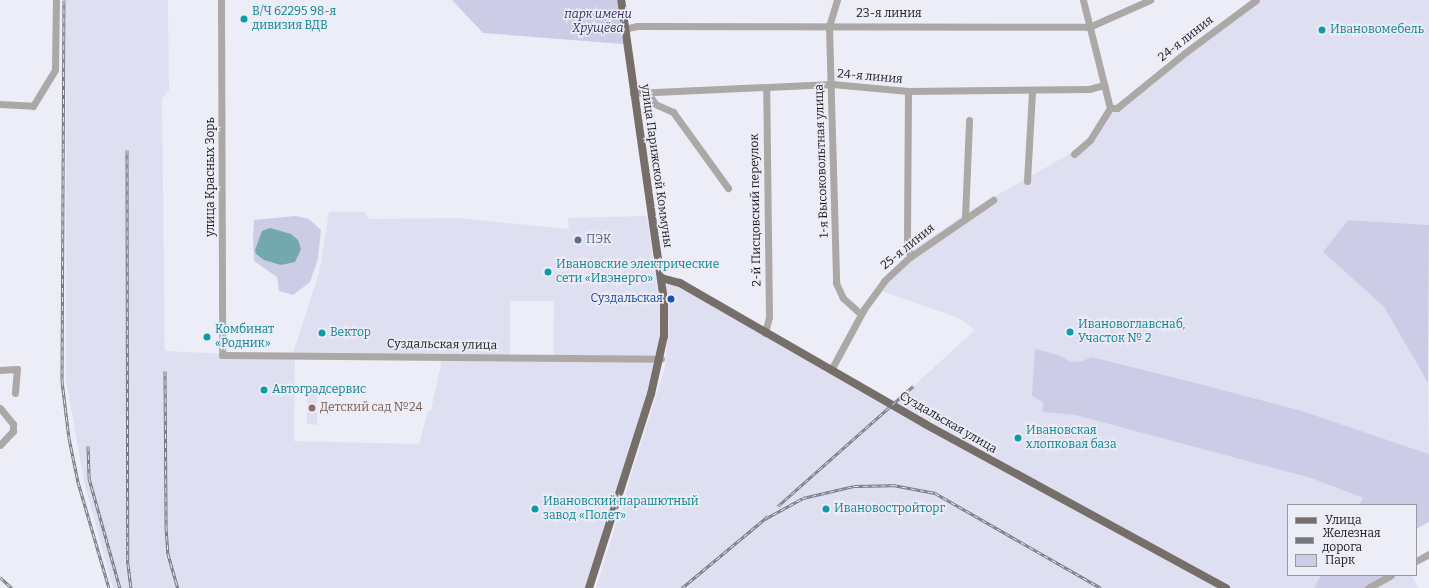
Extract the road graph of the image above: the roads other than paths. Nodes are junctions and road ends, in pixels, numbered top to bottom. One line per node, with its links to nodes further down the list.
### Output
1 (56, 0): 18 (street)
2 (221, 0): 30 (street, улица Красных Зорь)
3 (621, 0): 10 (main road, улица Парижской Коммуны)
4 (836, 0): 8 (street, 1-я Высоковольтная улица)
5 (1083, 0): 9 (street)
6 (1150, 0): 9 (street, 23-я линия)
7 (1256, 0): 19 (street, 24-я линия)
8 (829, 26): 9 (street, 23-я линия); 10 (street, 23-я линия); 11 (street, 1-я Высоковольтная улица)
9 (1089, 27): 12 (street)
10 (623, 29): 17 (main road, улица Парижской Коммуны)
11 (832, 84): 13 (street, 24-я линия); 15 (street, 24-я линия); 28 (street, 1-я Высоковольтная улица)
12 (1104, 85): 16 (street, 24-я линия); 19 (street)
13 (766, 87): 14 (street, 24-я линия); 29 (street, 2-й Писцовский переулок)
14 (647, 91): 17 (street, 24-я линия); 23 (street)
15 (908, 91): 16 (street, 24-я линия); 26 (street)
16 (1032, 91): 22 (street)
17 (633, 93): 27 (main road, улица Парижской Коммуны)
18 (0, 104)
19 (1110, 108): 21 (street)
20 (969, 120): 25 (street)
21 (1074, 154)
22 (1027, 181)
23 (728, 188)
24 (993, 200): 25 (street, 25-я линия)
25 (965, 217): 26 (street, 25-я линия)
26 (910, 257): 28 (street, 25-я линия)
27 (661, 278): 29 (main road, Суздальская улица); 31 (main road, улица Парижской Коммуны)
28 (861, 314): 33 (street, 25-я линия)
29 (765, 333): 33 (main road, Суздальская улица)
30 (222, 354): 31 (street, Суздальская улица)
31 (661, 359): 40 (main road, улица Парижской Коммуны)
32 (0, 370): 34 (street)
33 (831, 370): 41 (main road, Суздальская улица)
34 (15, 393)
35 (0, 408): 36 (street)
36 (0, 445)
37 (1429, 554): 38 (street)
38 (1417, 560)
39 (1389, 576): 42 (street)
40 (589, 588)
41 (1226, 588)
42 (1368, 588)

